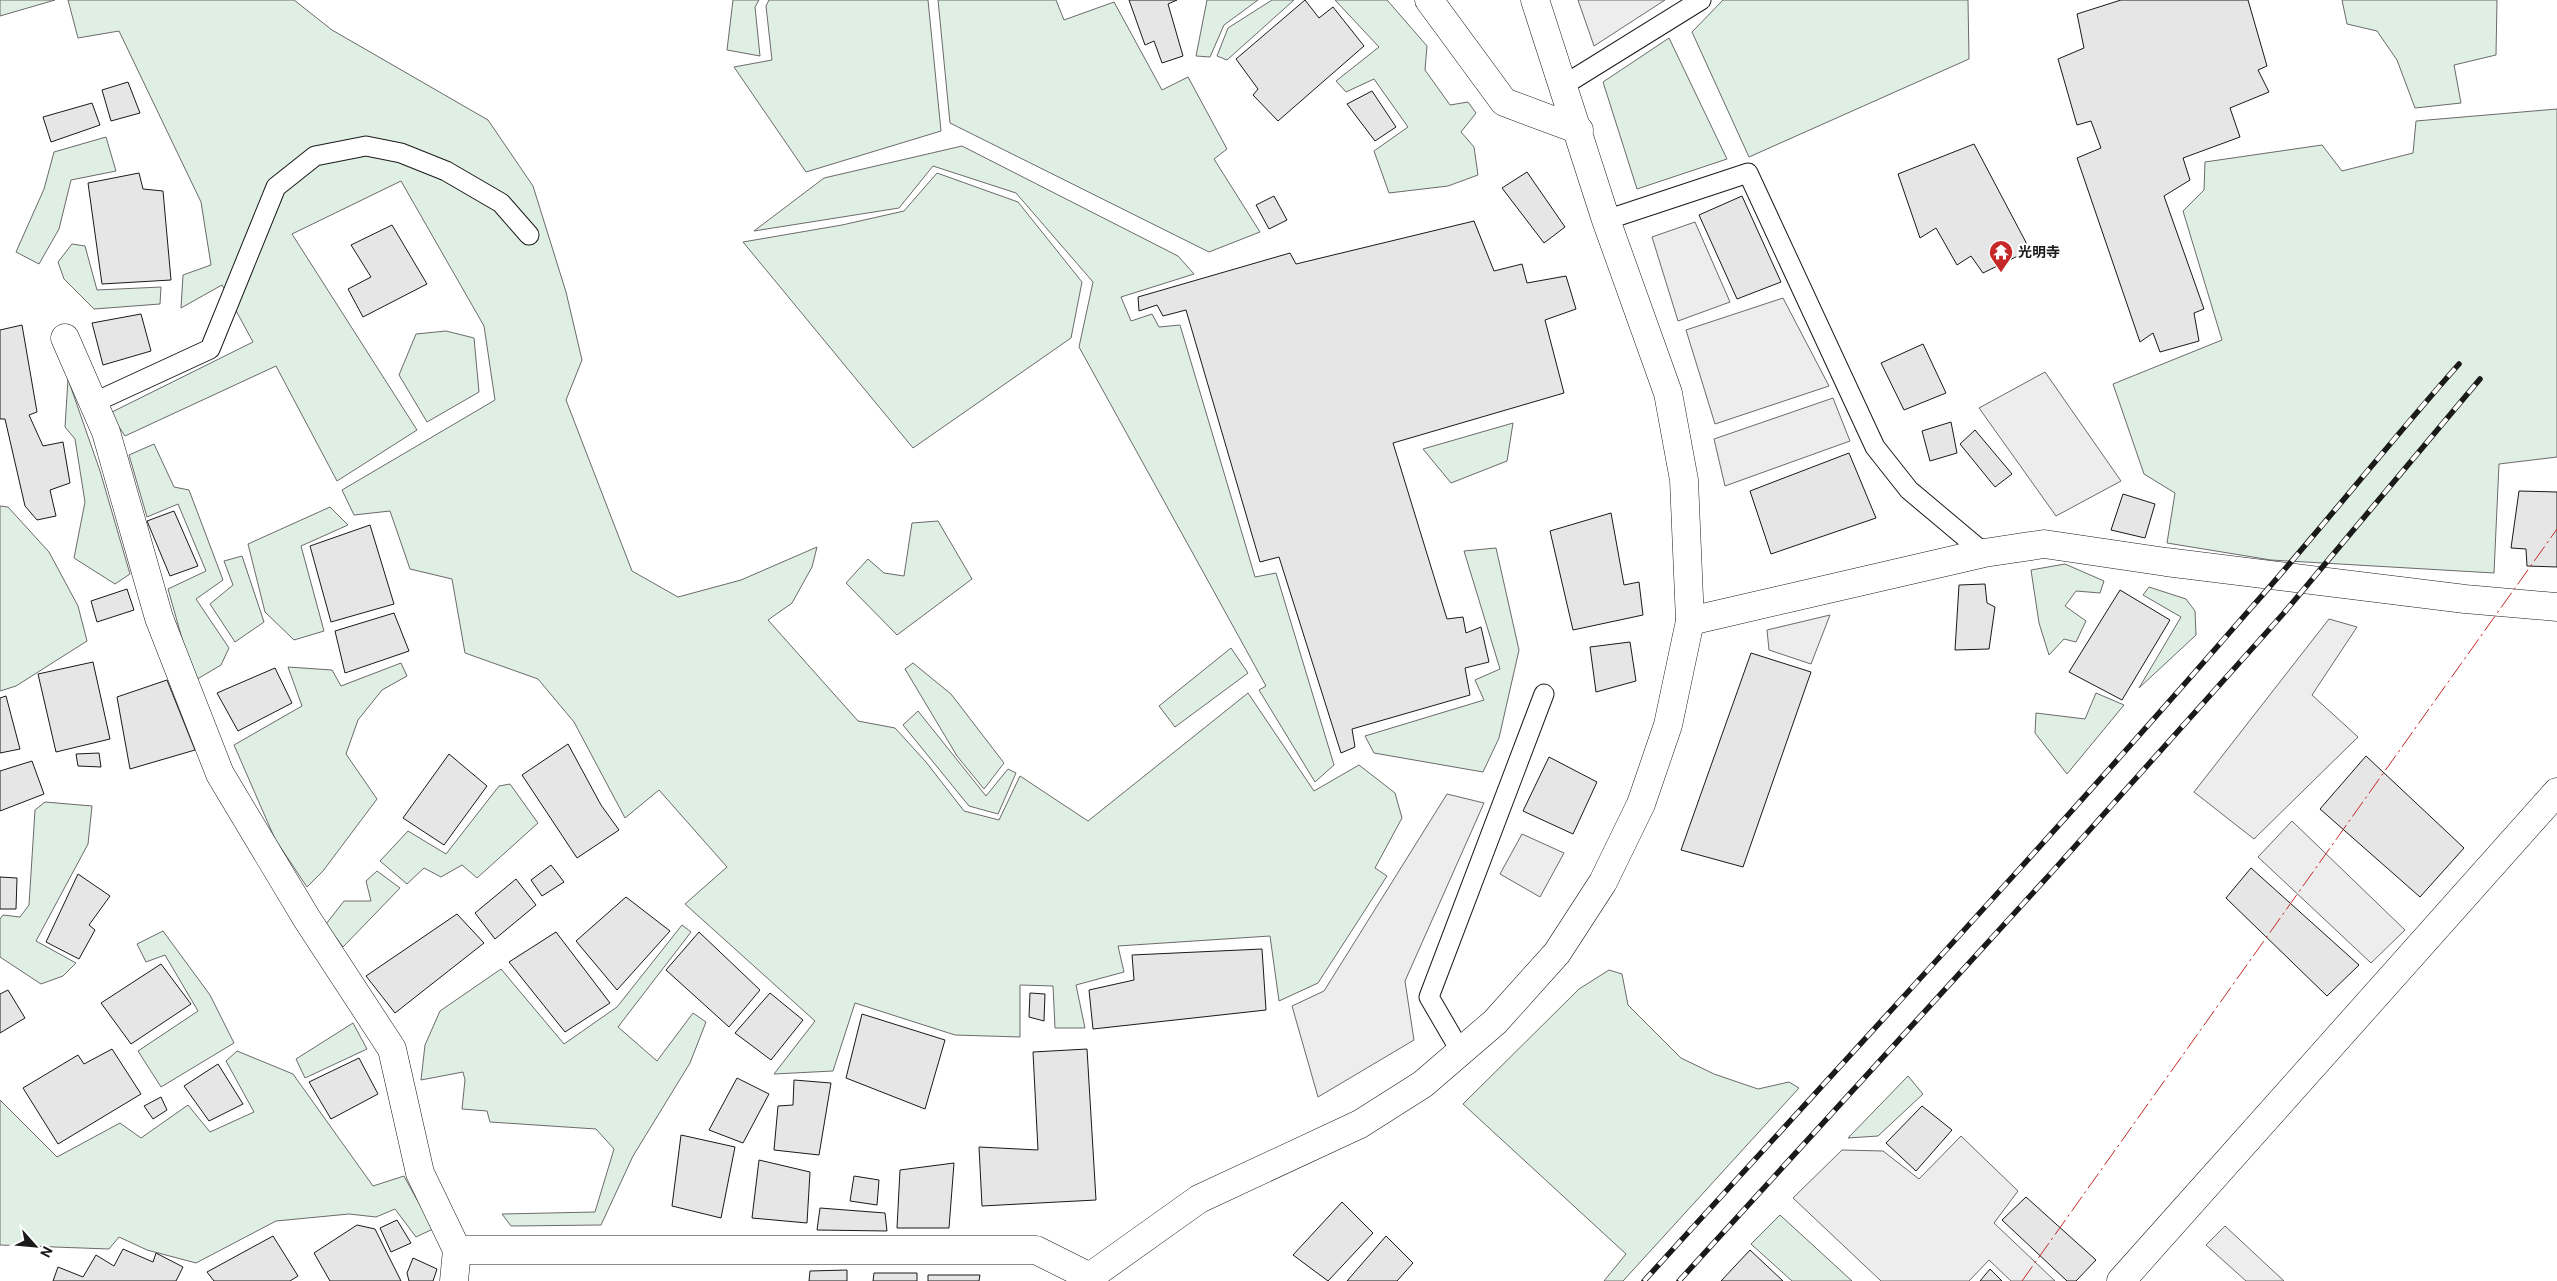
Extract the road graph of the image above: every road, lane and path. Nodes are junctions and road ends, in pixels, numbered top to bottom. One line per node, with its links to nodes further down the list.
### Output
1 (1429, 0): 5 (street)
2 (1535, 0): 4 (street)
3 (1701, 0): 4 (lane)
4 (1564, 85): 5 (street)
5 (1579, 130): 6 (street)
6 (1606, 220): 10 (lane); 12 (street)
7 (529, 235): 9 (lane)
8 (65, 338): 9 (street)
9 (93, 403): 16 (street)
10 (1984, 553): 11 (street); 12 (street)
11 (2557, 607)
12 (1690, 621): 15 (street)
13 (1544, 694): 15 (lane)
14 (2557, 792): 19 (street)
15 (1461, 1052): 17 (street)
16 (457, 1250): 17 (street); 18 (street)
17 (1089, 1279)
18 (454, 1281)
19 (2121, 1281)

